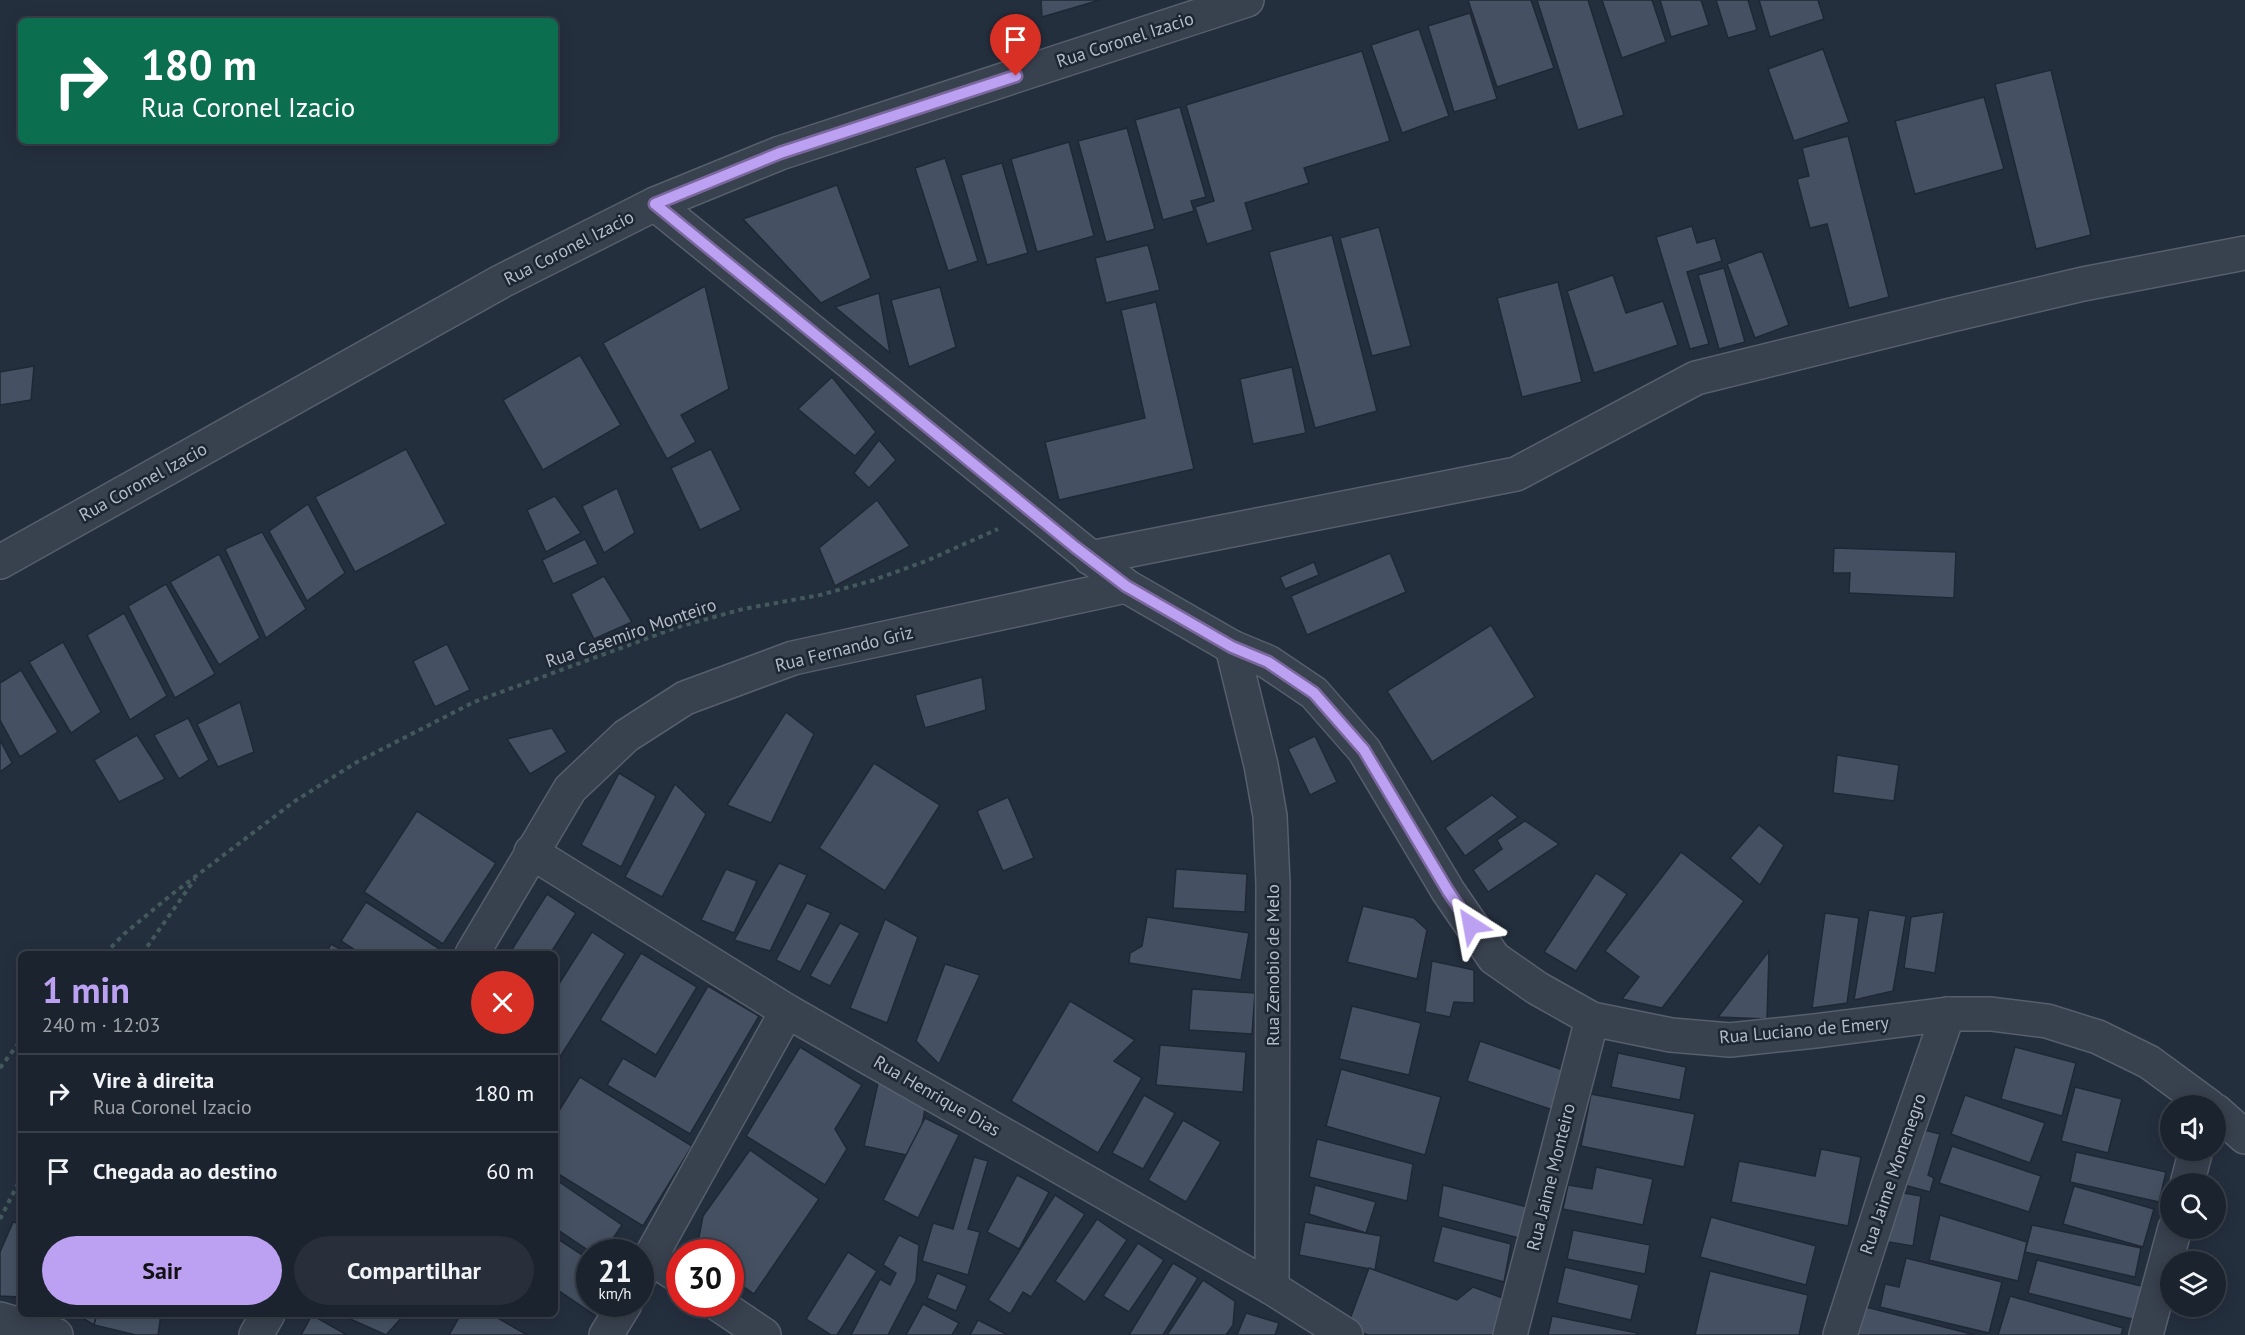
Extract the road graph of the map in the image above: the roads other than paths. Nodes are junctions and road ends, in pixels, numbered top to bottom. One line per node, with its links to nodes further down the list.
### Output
1 (1247, 0): 2 (street, Rua Coronel Izacio)
2 (655, 204): 4 (street, Rua Luciano de Emery); 5 (street, Rua Coronel Izacio)
3 (2245, 253): 4 (street)
4 (1090, 558): 6 (street, Rua Luciano de Emery)
5 (0, 562)
6 (1126, 586): 7 (street, Rua Luciano de Emery); 8 (street, Rua Fernando Griz)
7 (1232, 647): 12 (street, Rua Luciano de Emery); 18 (street, Rua Zenobio de Melo)
8 (531, 852): 9 (street, Rua Fernando Griz); 10 (street, Rua Henrique Dias)
9 (474, 951)
10 (787, 1011): 17 (street); 18 (street, Rua Henrique Dias)
11 (1948, 1014): 12 (street, Rua Luciano de Emery); 13 (street, Rua Luciano de Emery); 29 (street, Rua Jaime Monenegro)
12 (1592, 1019): 28 (street, Rua Jaime Monteiro)
13 (2195, 1095)
14 (2226, 1120): 15 (street)
15 (2245, 1137)
16 (2172, 1239): 30 (street)
17 (654, 1252)
18 (1272, 1288): 27 (street, Rua Henrique Dias)
19 (266, 1317): 24 (street)
20 (616, 1317): 25 (street)
21 (737, 1317): 26 (street)
22 (0, 1318): 23 (street)
23 (56, 1335)
24 (256, 1335)
25 (606, 1335)
26 (764, 1335)
27 (1346, 1335)
28 (1510, 1335)
29 (1840, 1335)
30 (2146, 1335)

